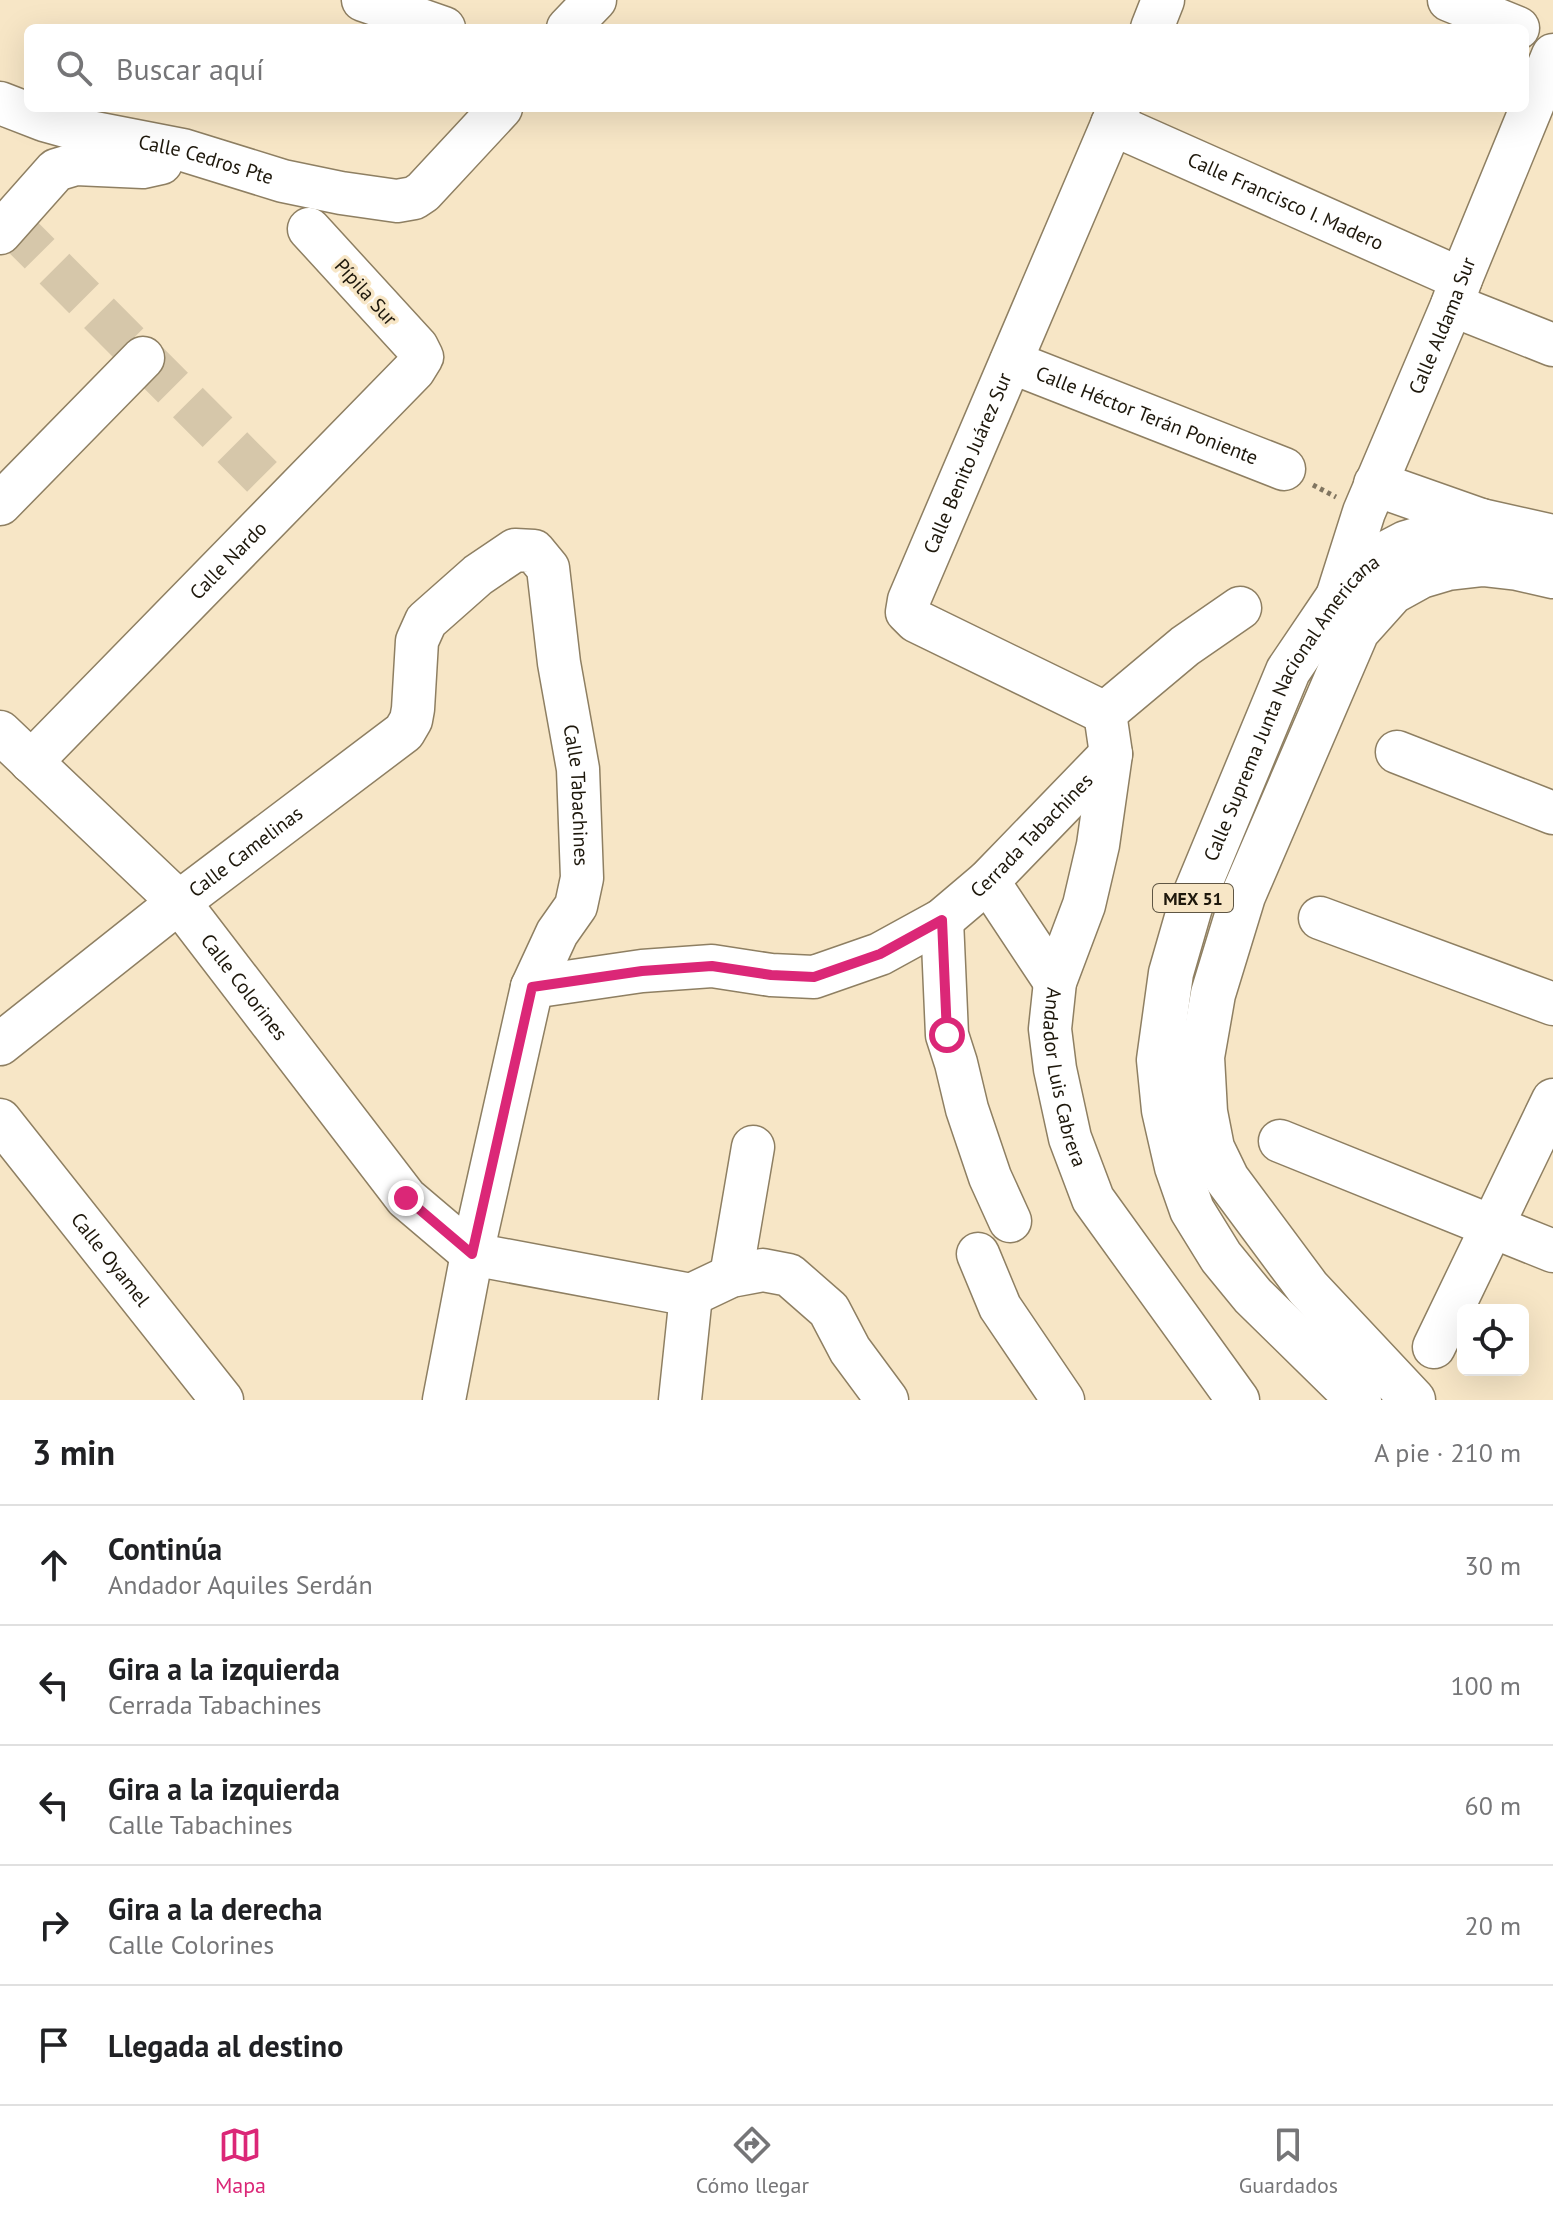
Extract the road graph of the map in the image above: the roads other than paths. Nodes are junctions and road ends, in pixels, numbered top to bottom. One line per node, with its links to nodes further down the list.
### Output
1 (363, 0): 5 (street)
2 (595, 0): 6 (street)
3 (1163, 0): 7 (street)
4 (1449, 0): 8 (street)
5 (432, 24)
6 (572, 24)
7 (1154, 24)
8 (1508, 24)
9 (1529, 33): 10 (street)
10 (1553, 42)
11 (1553, 55): 20 (street, Calle Aldama Sur)
12 (0, 103): 13 (street, Calle Cedros Pte)
13 (24, 111)
14 (27, 112): 17 (street, Calle Cedros Pte)
15 (497, 112): 17 (street, Calle Cedros Pte)
16 (1115, 116): 20 (street, Calle Francisco I. Madero); 24 (street, Calle Benito Juárez Sur)
17 (183, 150): 19 (street)
18 (309, 229): 22 (street, Pípila Sur)
19 (0, 233)
20 (1456, 292): 21 (street, Calle Francisco I. Madero); 26 (street, Calle Aldama Sur)
21 (1553, 345)
22 (422, 357): 37 (street, Calle Nardo)
23 (143, 358): 27 (street)
24 (1011, 362): 25 (street, Calle Héctor Terán Poniente); 35 (street, Calle Benito Juárez Sur)
25 (1284, 469)
26 (1370, 498): 28 (main road); 32 (street, Calle Aldama Sur)
27 (0, 504)
28 (1481, 521): 29 (main road, Calle Suprema Junta Nacional Americana / MEX 51); 32 (main road, Calle Suprema Junta Nacional Americana / MEX 51)
29 (1553, 537)
30 (1553, 576): 32 (main road, Calle Suprema Junta Nacional Americana / MEX 51)
31 (1240, 608): 35 (street)
32 (1346, 615): 67 (main road, Calle Suprema Junta Nacional Americana / MEX 51); 68 (main road, Calle Suprema Junta Nacional Americana / MEX 51)
33 (426, 621): 40 (street, Calle Camelinas); 44 (street, Calle Tabachines)
34 (0, 732): 37 (street, Calle Colorines)
35 (1108, 734): 39 (street, Cerrada Tabachines); 43 (street, Andador Luis Cabrera)
36 (1397, 752): 38 (street)
37 (31, 762): 40 (street, Calle Colorines)
38 (1553, 813)
39 (988, 881): 42 (street, Cerrada Tabachines); 43 (street)
40 (179, 902): 46 (street, Calle Camelinas); 54 (street, Calle Colorines)
41 (1320, 918): 45 (street)
42 (942, 920): 44 (street, Cerrada Tabachines); 51 (street)
43 (1055, 982): 66 (street, Andador Luis Cabrera)
44 (532, 987): 54 (street, Calle Tabachines)
45 (1553, 1004)
46 (0, 1044)
47 (1553, 1100): 52 (street)
48 (0, 1120): 60 (street, Calle Oyamel)
49 (1280, 1141): 52 (street)
50 (753, 1147): 56 (street)
51 (1010, 1221)
52 (1492, 1227): 53 (street); 58 (street)
53 (1553, 1251)
54 (472, 1254): 57 (street); 61 (street, Calle Tabachines)
55 (978, 1254): 65 (street)
56 (731, 1276): 57 (street); 59 (street)
57 (691, 1295): 62 (street)
58 (1434, 1347)
59 (850, 1350): 63 (street); 64 (street)
60 (222, 1400)
61 (444, 1400)
62 (680, 1400)
63 (850, 1400)
64 (887, 1400)
65 (1063, 1400)
66 (1238, 1400)
67 (1359, 1400)
68 (1413, 1400)

